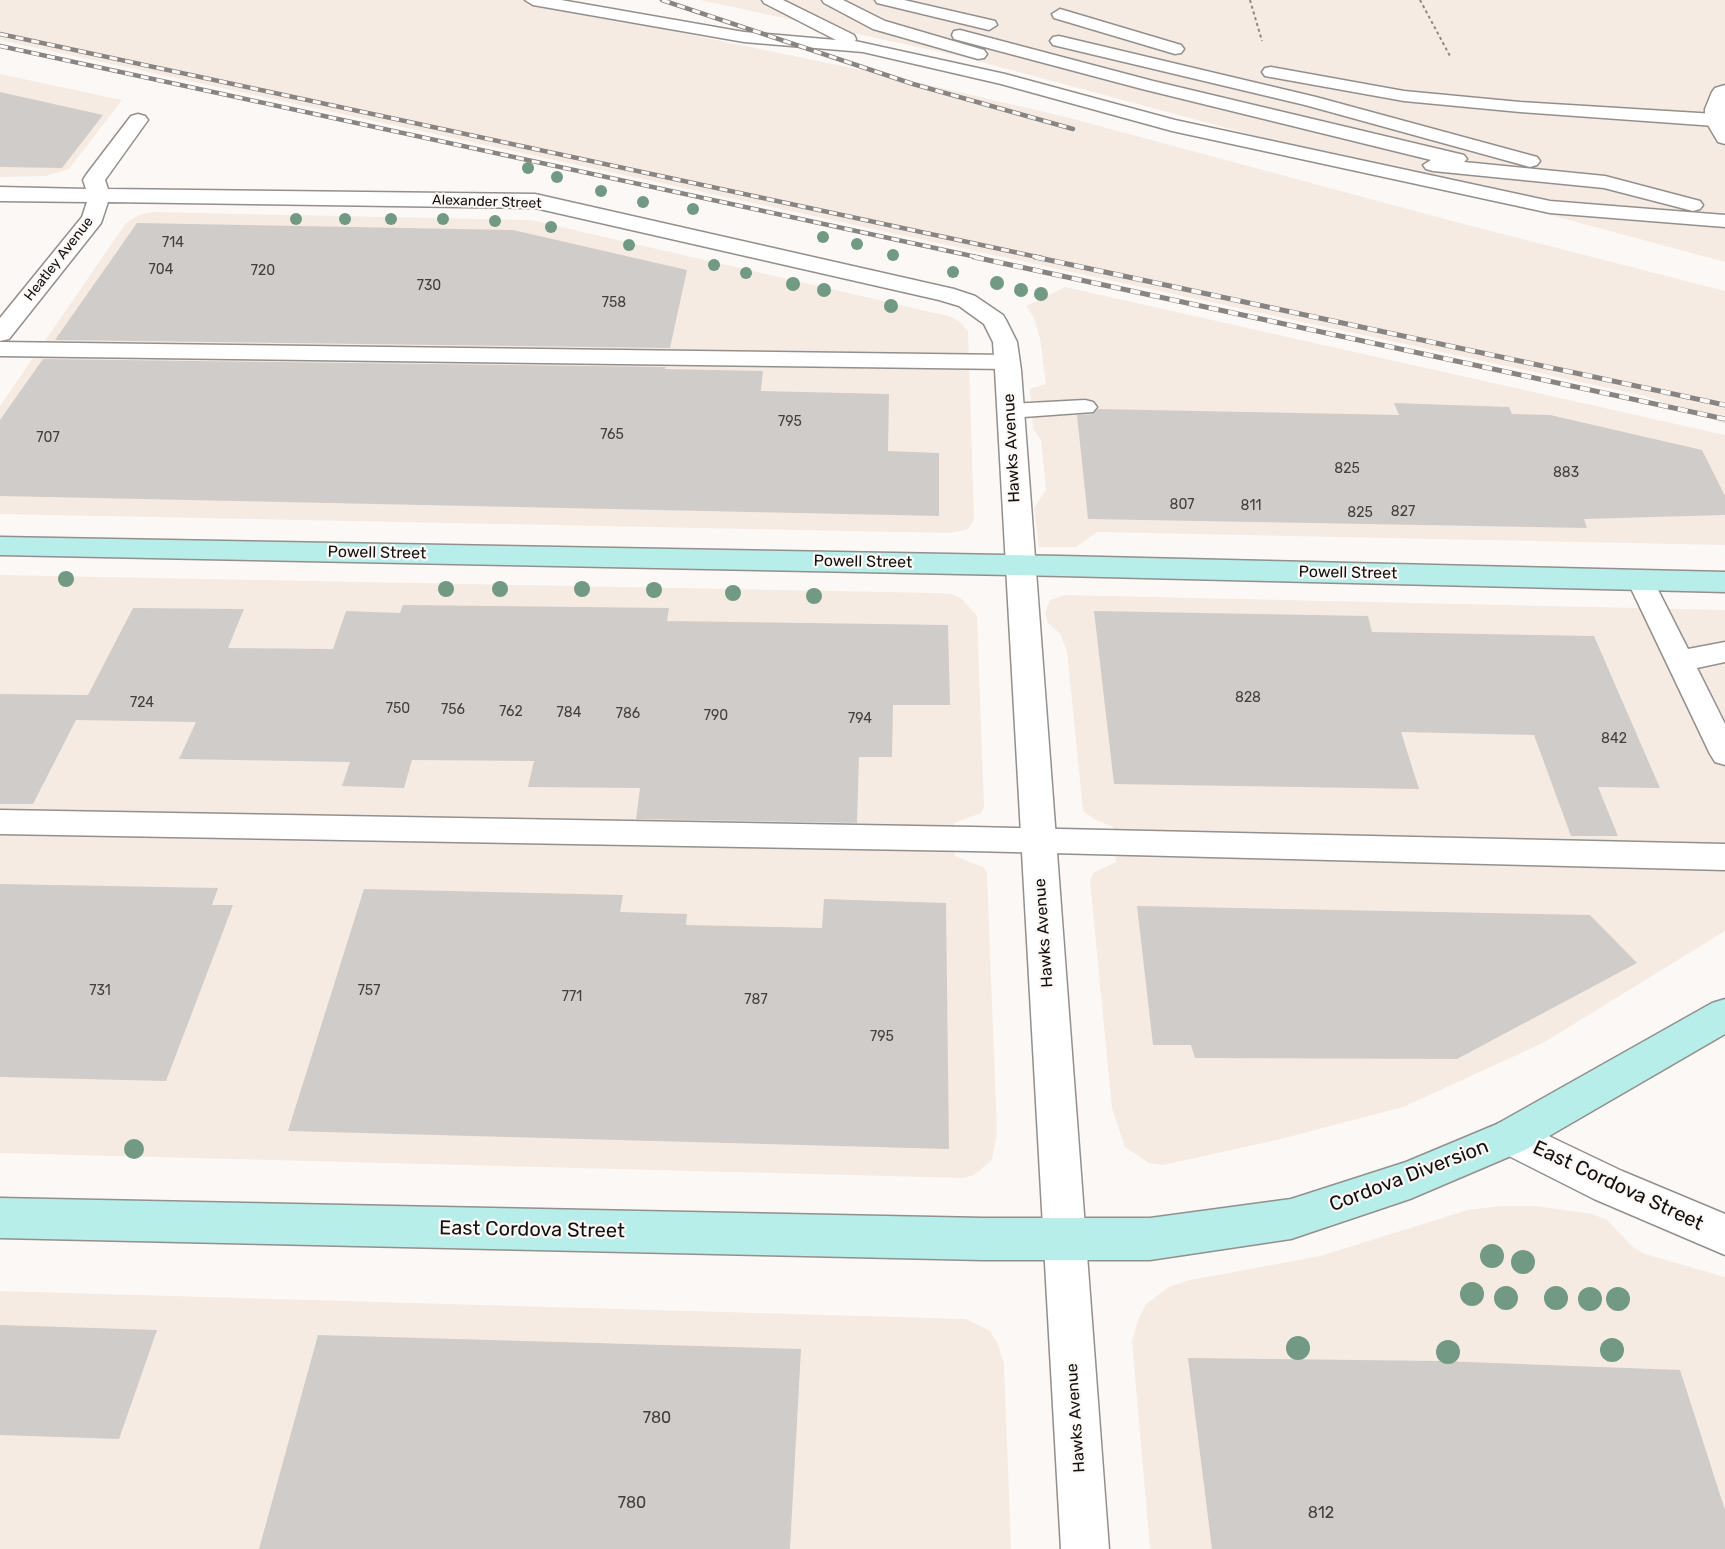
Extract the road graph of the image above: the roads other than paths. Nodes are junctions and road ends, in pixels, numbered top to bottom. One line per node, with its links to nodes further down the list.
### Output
1 (533, 0): 9 (lane)
2 (770, 0): 9 (lane)
3 (830, 0): 16 (lane)
4 (857, 0): 16 (lane)
5 (883, 0): 7 (lane)
6 (1060, 14): 10 (lane)
7 (1005, 28)
8 (1039, 36): 16 (lane)
9 (862, 47): 20 (lane)
10 (1188, 53)
11 (1222, 63): 14 (lane)
12 (1725, 91): 14 (street)
13 (138, 120): 18 (street, Heatley Avenue)
14 (1715, 120): 15 (street)
15 (1725, 138)
16 (1605, 182): 19 (lane)
17 (0, 194): 18 (street, Alexander Street)
18 (99, 196): 21 (street, Alexander Street); 22 (street, Heatley Avenue)
19 (1725, 213)
20 (1725, 221)
21 (993, 320): 24 (street, Hawks Avenue)
22 (0, 334)
23 (0, 349): 24 (lane)
24 (1007, 362): 26 (street, Hawks Avenue)
25 (1086, 407): 26 (lane)
26 (1010, 411): 28 (street, Hawks Avenue)
27 (0, 546): 28 (main road, Powell Street)
28 (1020, 565): 29 (main road, Powell Street); 35 (street, Hawks Avenue)
29 (1640, 580): 30 (main road, Powell Street); 32 (lane)
30 (1725, 582)
31 (1725, 652): 32 (lane)
32 (1680, 661): 33 (lane)
33 (1725, 754)
34 (0, 822): 35 (lane)
35 (1038, 841): 36 (lane); 41 (street, Hawks Avenue)
36 (1725, 857)
37 (1724, 1018): 38 (main road, Cordova Diversion)
38 (1511, 1137): 40 (street, East Cordova Street); 41 (main road, Cordova Diversion)
39 (0, 1218): 41 (main road, East Cordova Street)
40 (1725, 1235)
41 (1064, 1239): 42 (street, Hawks Avenue)
42 (1085, 1549)

